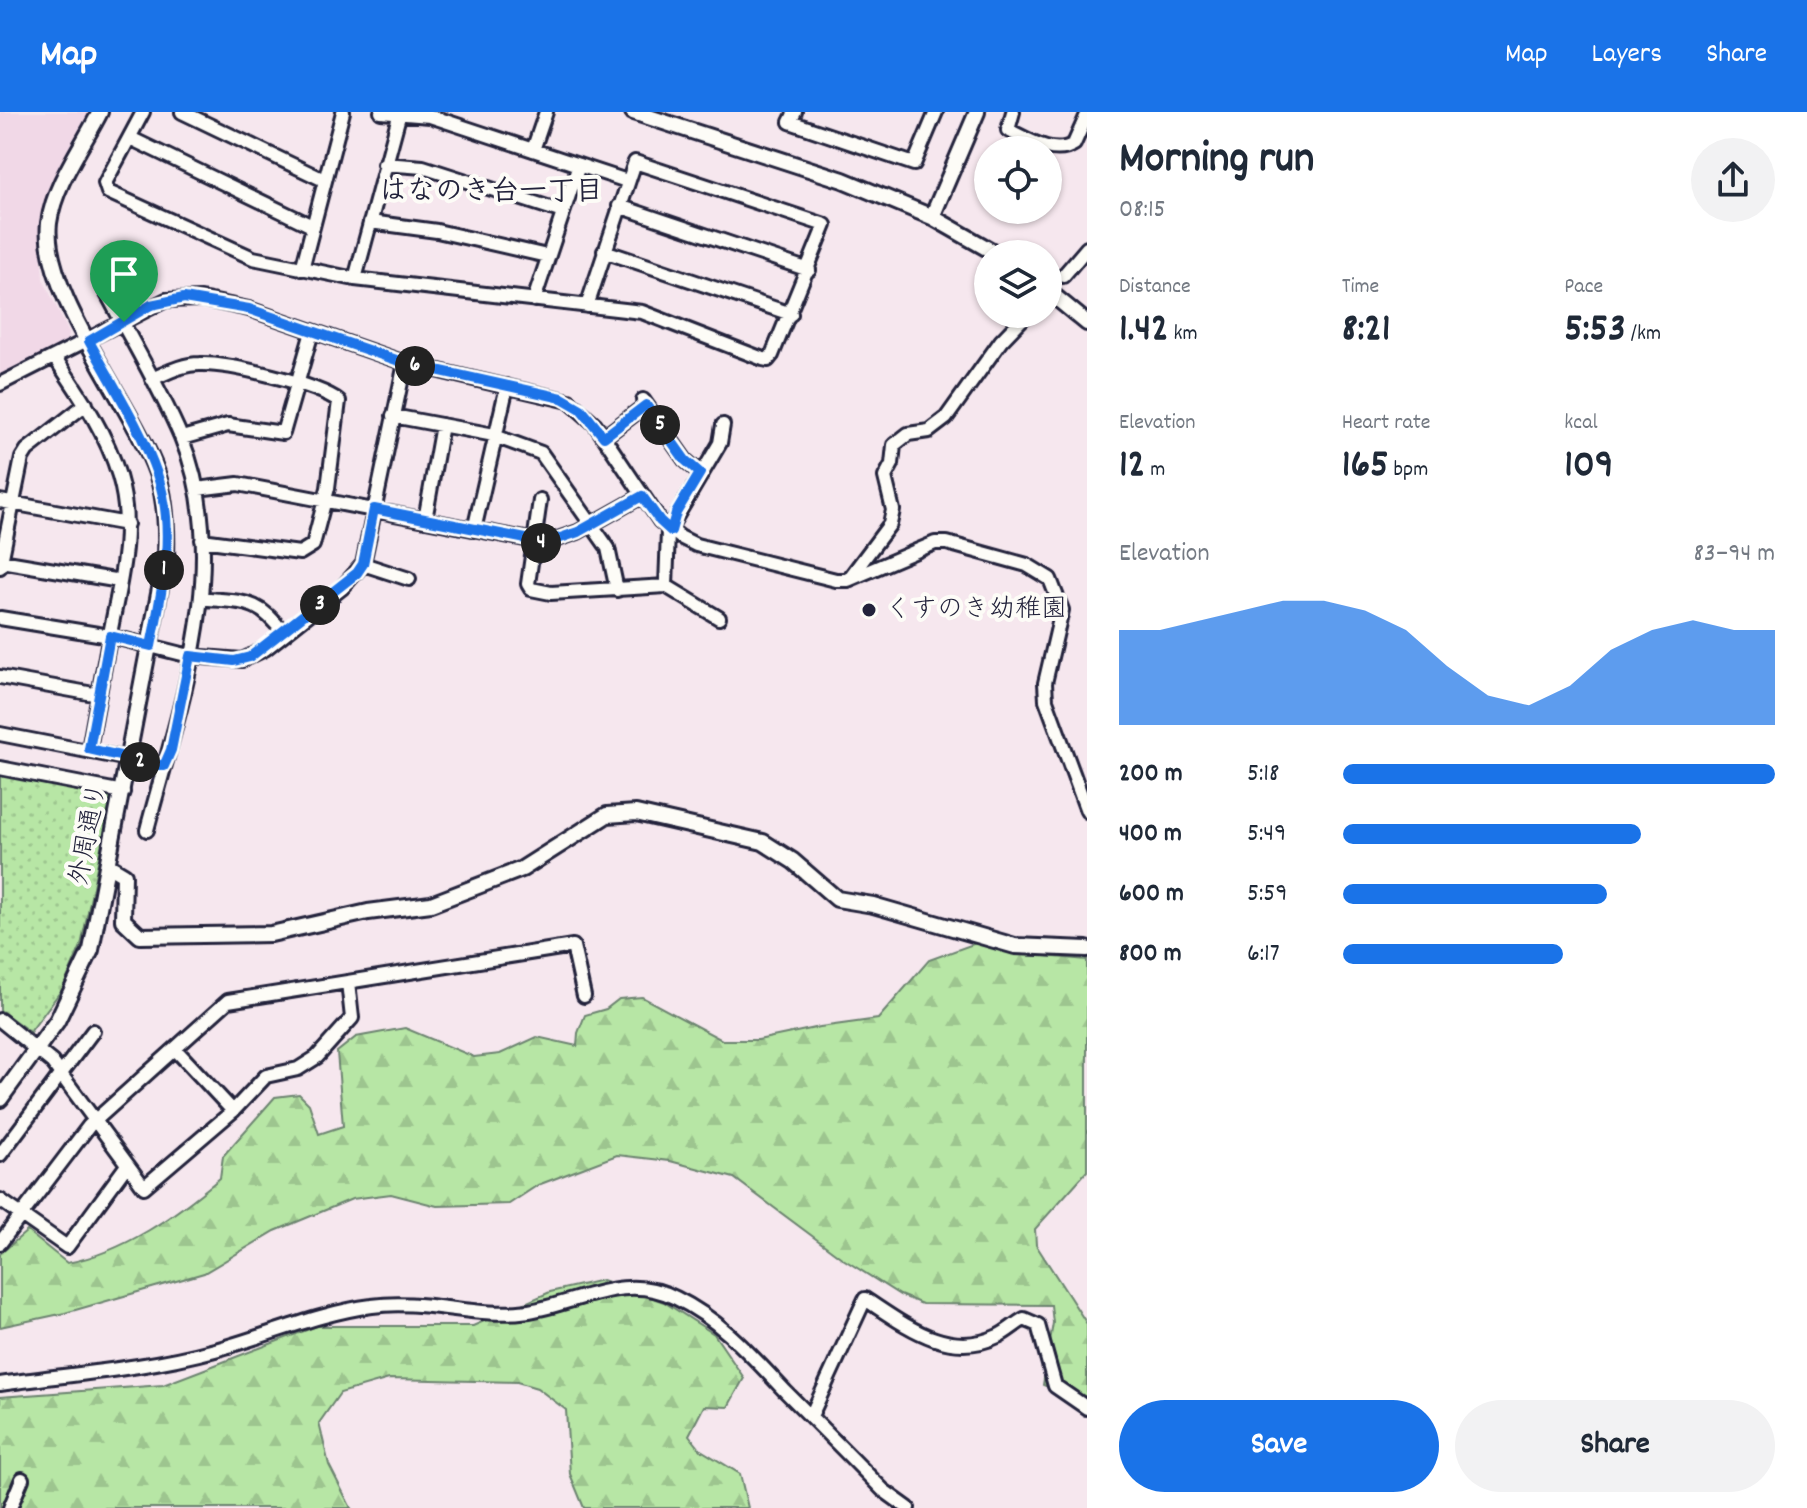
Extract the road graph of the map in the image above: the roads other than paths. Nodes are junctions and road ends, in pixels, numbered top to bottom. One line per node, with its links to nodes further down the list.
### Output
1 (100, 112): 42 (street, 外周通り)
2 (182, 112): 18 (street)
3 (343, 112): 18 (street)
4 (381, 112): 13 (street)
5 (546, 112): 15 (street)
6 (633, 112): 22 (street)
7 (795, 112): 10 (street)
8 (977, 112): 22 (street)
9 (1013, 112): 12 (street)
10 (933, 113)
11 (138, 114): 14 (street)
12 (1087, 115)
13 (399, 116): 15 (street); 16 (street)
14 (130, 138): 24 (street); 30 (street)
15 (533, 150): 17 (street)
16 (384, 164): 21 (street); 23 (street)
17 (579, 165): 19 (street); 21 (street)
18 (324, 180): 24 (street)
19 (627, 181): 20 (street); 31 (street)
20 (619, 206): 27 (street); 31 (street)
21 (563, 212): 29 (street)
22 (932, 217): 25 (street)
23 (370, 222): 29 (street); 33 (street)
24 (312, 226): 30 (street)
25 (974, 241)
26 (1087, 248): 32 (street)
27 (604, 251): 36 (street); 37 (street)
28 (136, 252): 38 (street)
29 (547, 256): 34 (street)
30 (302, 269): 33 (street)
31 (809, 270): 37 (street)
32 (1063, 276)
33 (355, 279): 34 (street)
34 (534, 300): 36 (street)
35 (1062, 302): 39 (street)
36 (587, 306): 37 (street)
37 (791, 314)
38 (124, 322): 41 (street); 42 (street); 45 (street)
39 (1087, 323)
40 (1014, 328): 73 (street)
41 (312, 332): 44 (street); 46 (street)
42 (89, 341): 43 (street); 82 (street, 外周通り)
43 (55, 358): 47 (street); 49 (street)
44 (405, 363): 48 (street); 50 (street)
45 (152, 379): 46 (street); 55 (street)
46 (296, 383): 55 (street); 59 (street)
47 (0, 384)
48 (507, 386): 53 (street); 54 (street)
49 (86, 404): 61 (street); 64 (street)
50 (393, 416): 51 (street); 62 (street)
51 (442, 425): 53 (street); 63 (street)
52 (723, 425): 56 (street)
53 (494, 436): 65 (street); 66 (street)
54 (604, 437): 56 (street); 58 (street)
55 (182, 438): 57 (street)
56 (700, 473): 67 (street)
57 (197, 489): 59 (street); 68 (street)
58 (642, 496): 65 (street); 67 (street)
59 (324, 500): 62 (street); 68 (street)
60 (540, 500): 69 (street)
61 (6, 501): 64 (street); 70 (street)
62 (374, 509): 63 (street); 71 (street)
63 (425, 520): 66 (street)
64 (127, 524): 74 (street)
65 (592, 524): 69 (street); 76 (street)
66 (474, 530): 69 (street)
67 (671, 531): 73 (street); 75 (street)
68 (202, 540): 77 (street)
69 (535, 543): 76 (street)
70 (1, 564): 74 (street)
71 (363, 564): 72 (street); 80 (street)
72 (409, 579)
73 (848, 580): 92 (street)
74 (120, 581): 81 (street)
75 (666, 586): 76 (street); 79 (street)
76 (617, 590)
77 (201, 598): 80 (street); 83 (street)
78 (0, 618): 81 (street)
79 (719, 618)
80 (284, 634): 83 (street)
81 (110, 636): 82 (street); 85 (street)
82 (151, 646): 83 (street); 88 (street, 外周通り)
83 (190, 656): 89 (street)
84 (0, 677): 85 (street)
85 (99, 695): 87 (street)
86 (0, 734): 87 (street)
87 (89, 749): 88 (street)
88 (129, 759): 89 (street); 91 (street, 外周通り)
89 (164, 766): 93 (street)
90 (0, 768): 91 (street)
91 (123, 792): 94 (street, 外周通り)
92 (1087, 811)
93 (147, 830)
94 (109, 866): 95 (street); 100 (street, 外周通り)
95 (1087, 949)
96 (348, 982): 97 (street); 101 (street); 104 (street)
97 (584, 996)
98 (0, 1020): 100 (street)
99 (93, 1031): 102 (street)
100 (37, 1049): 102 (street); 103 (street, 外周通り)
101 (175, 1049): 104 (street); 105 (street)
102 (60, 1073): 105 (street); 106 (street)
103 (0, 1099)
104 (233, 1111): 107 (street)
105 (95, 1120): 107 (street); 109 (street)
106 (0, 1155)
107 (127, 1165): 109 (street)
108 (0, 1200): 109 (street)
109 (22, 1217): 110 (street)
110 (0, 1243)
111 (0, 1384): 113 (street)
112 (1087, 1408): 113 (street)
113 (811, 1416): 116 (street)
114 (22, 1479): 115 (street)
115 (10, 1508)
116 (908, 1508)

